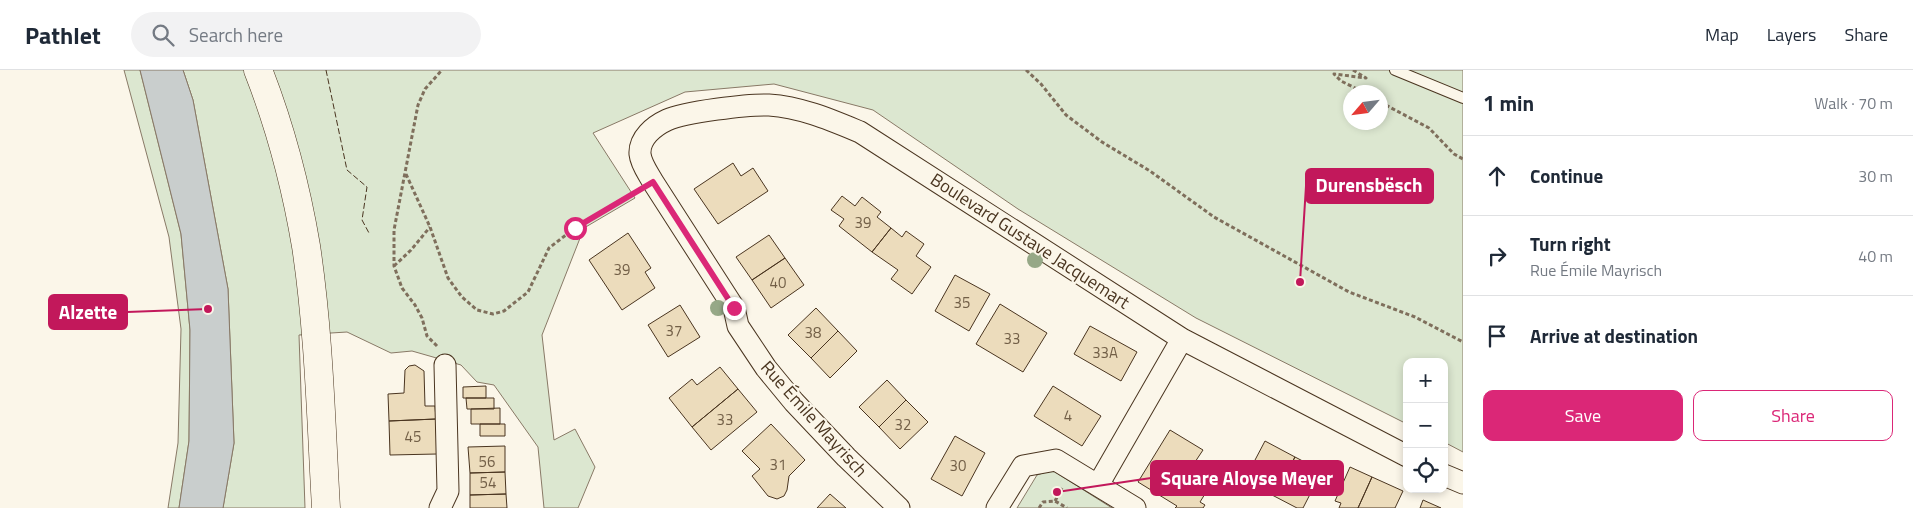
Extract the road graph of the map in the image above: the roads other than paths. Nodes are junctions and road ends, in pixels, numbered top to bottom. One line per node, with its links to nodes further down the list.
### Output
1 (258, 70): 11 (main road)
2 (1395, 70): 3 (lane)
3 (1463, 98)
4 (643, 141): 5 (street, Boulevard Gustave Jacquemart); 13 (street, Rue Émile Mayrisch)
5 (1182, 339): 7 (street, Boulevard Gustave Jacquemart); 10 (street)
6 (445, 365): 12 (street)
7 (1403, 454)
8 (1448, 477): 9 (street)
9 (1463, 483)
10 (1098, 485): 14 (street); 15 (street)
11 (326, 508)
12 (440, 508)
13 (899, 508)
14 (997, 508)
15 (1135, 508)

